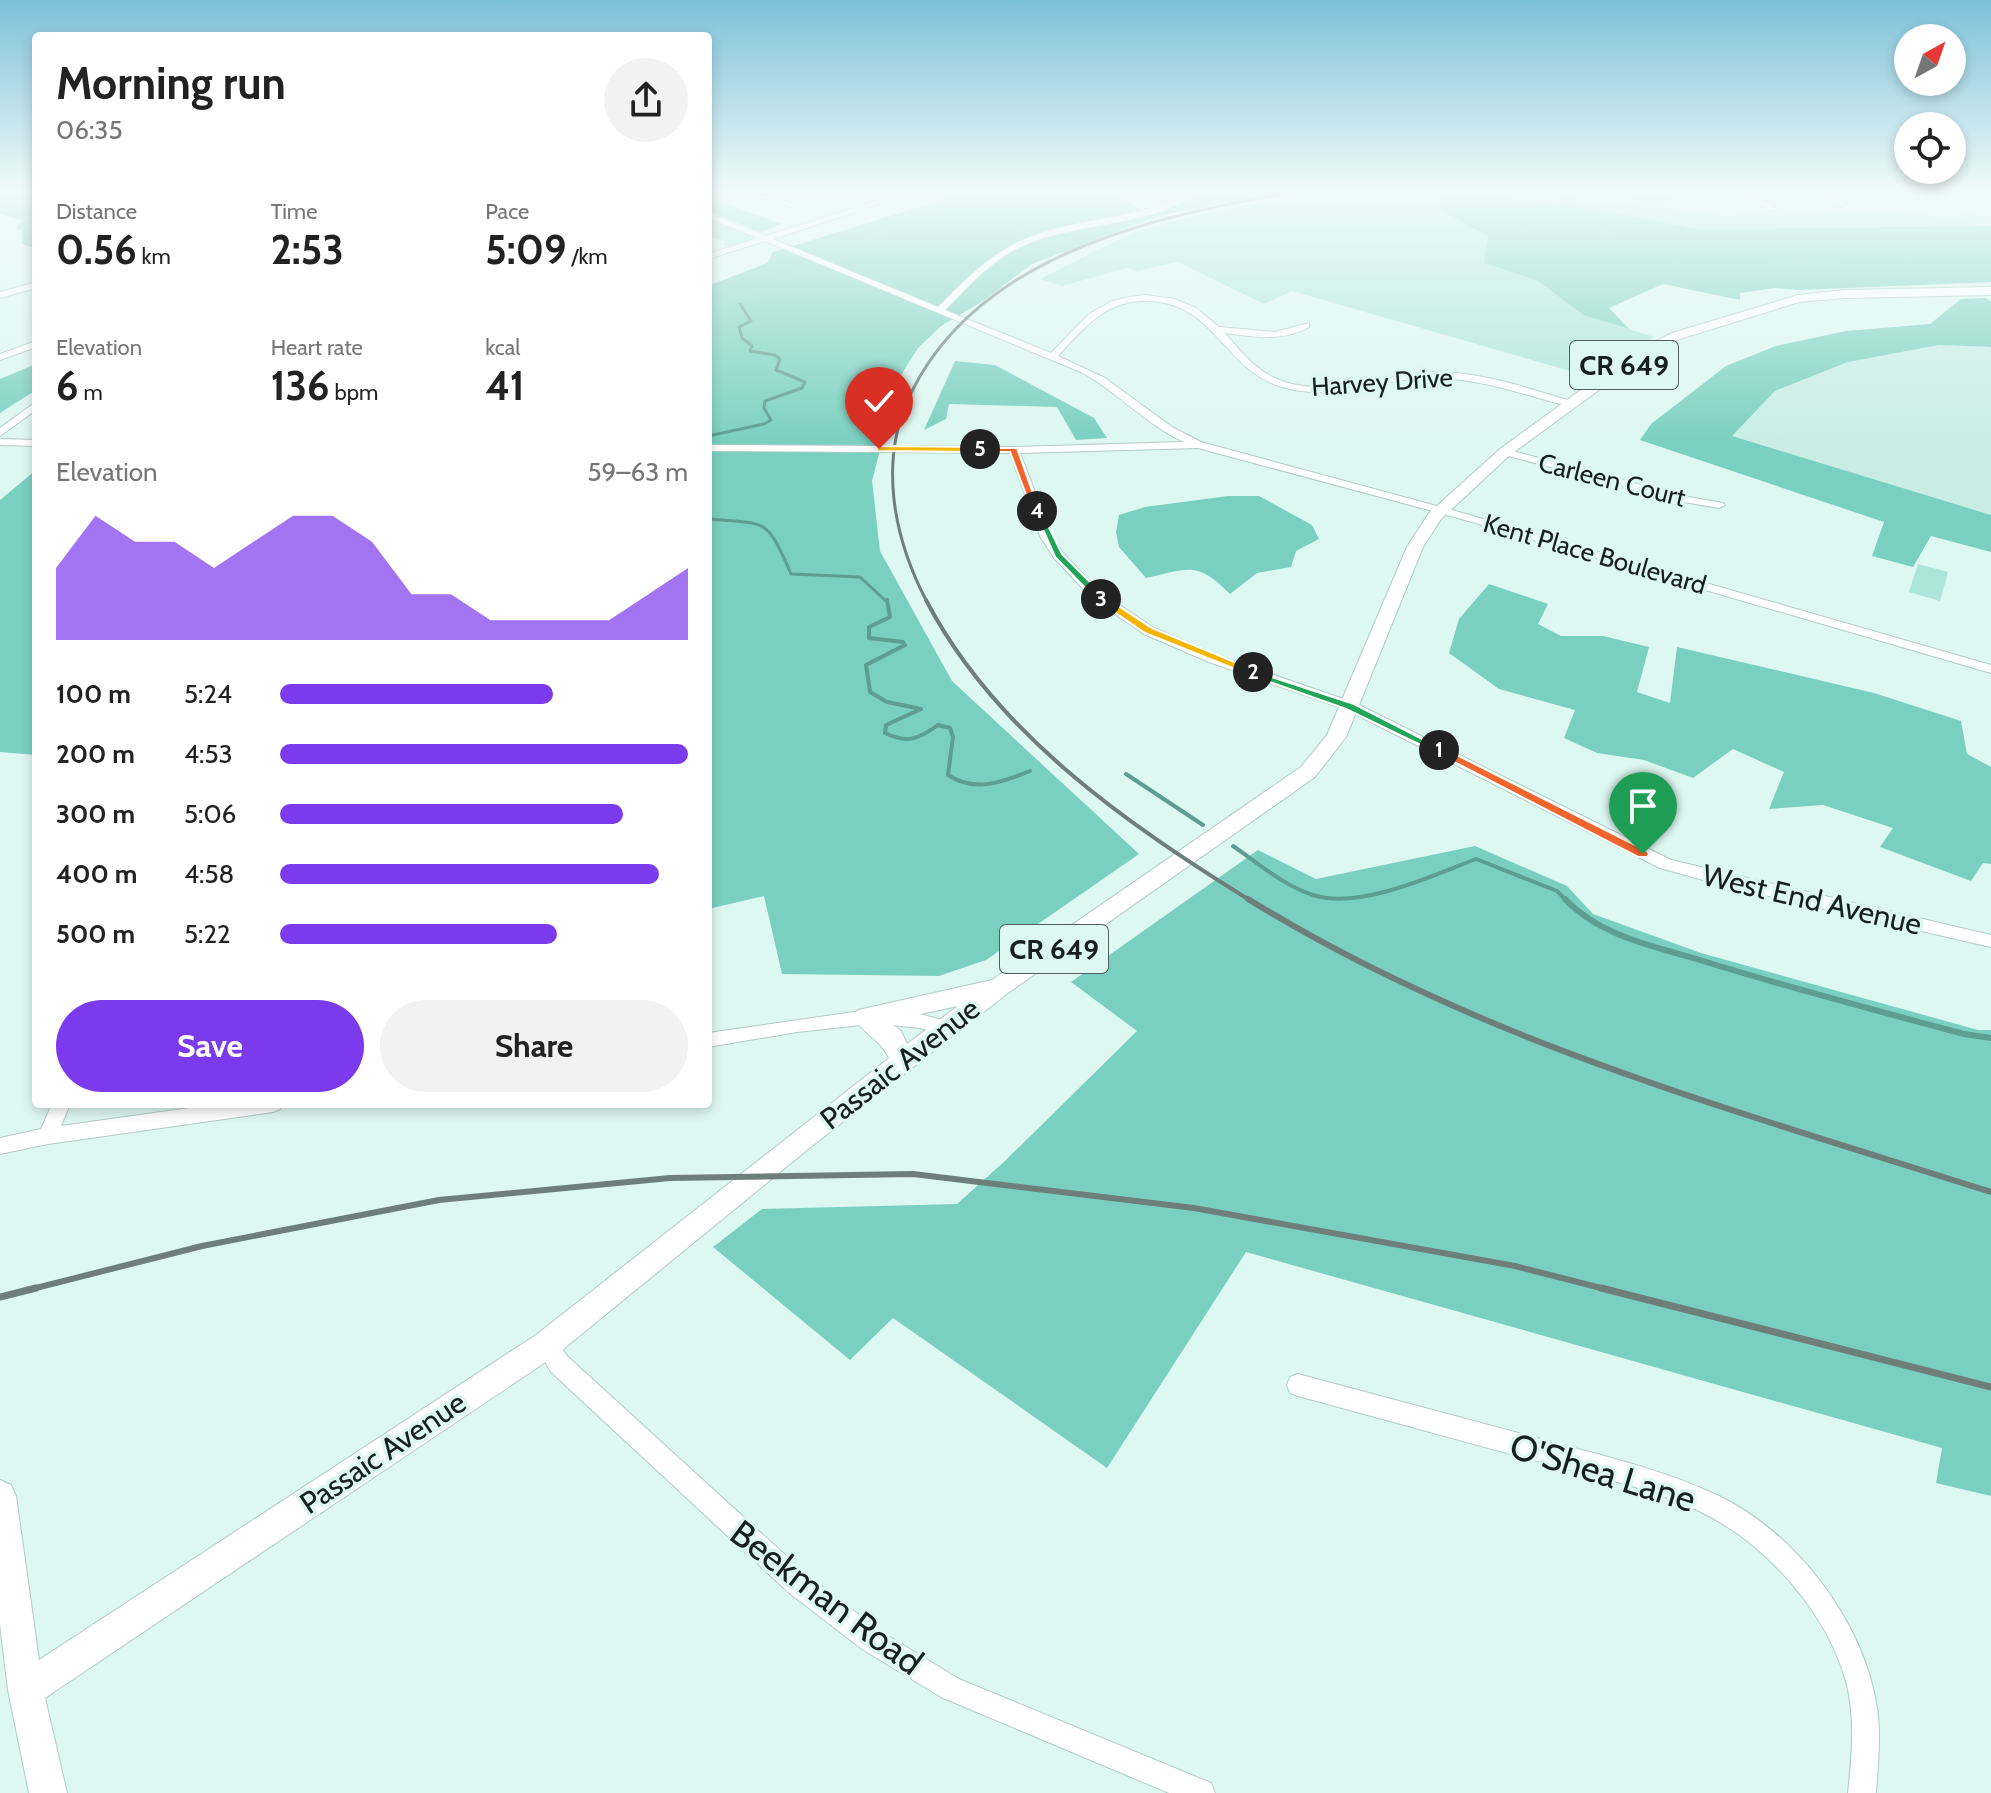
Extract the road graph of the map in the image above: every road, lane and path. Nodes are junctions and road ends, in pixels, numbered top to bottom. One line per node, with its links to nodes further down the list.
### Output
1 (859, 276): 6 (street)
2 (976, 276): 6 (street)
3 (32, 286): 5 (street)
4 (1991, 291): 12 (main road, Passaic Avenue / CR 649)
5 (0, 295)
6 (940, 310): 11 (street)
7 (1306, 325): 8 (street)
8 (1217, 329): 11 (street, Harvey Drive); 12 (street, Harvey Drive)
9 (32, 345): 10 (street)
10 (0, 357)
11 (1052, 357): 17 (street)
12 (1570, 404): 20 (main road, Passaic Avenue / CR 649)
13 (32, 408): 14 (street)
14 (0, 433)
15 (0, 442): 16 (street)
16 (32, 443)
17 (1197, 444): 19 (street); 22 (street, Kent Place Boulevard)
18 (712, 448): 19 (street)
19 (1014, 450): 24 (street, West End Avenue)
20 (1505, 452): 21 (street, Carleen Court); 22 (main road, Passaic Avenue / CR 649)
21 (1719, 505)
22 (1440, 510): 23 (street, Kent Place Boulevard); 24 (main road, Passaic Avenue / CR 649)
23 (1991, 669)
24 (1350, 706): 25 (street, West End Avenue); 26 (main road, Passaic Avenue / CR 649)
25 (1991, 941)
26 (1000, 987): 27 (main road); 28 (main road, Passaic Avenue / CR 649)
27 (866, 1017): 28 (street); 29 (street); 30 (main road)
28 (947, 1028): 30 (main road, Passaic Avenue)
29 (712, 1039)
30 (904, 1063): 35 (main road, Passaic Avenue)
31 (59, 1108): 33 (street)
32 (245, 1108): 33 (street)
33 (48, 1136): 34 (street)
34 (0, 1146)
35 (546, 1345): 38 (main road, Passaic Avenue); 39 (street, Beekman Road)
36 (1298, 1385): 41 (street, O'Shea Lane)
37 (0, 1496): 38 (main road)
38 (13, 1681): 40 (main road)
39 (1189, 1791)
40 (48, 1793)
41 (1862, 1793)

